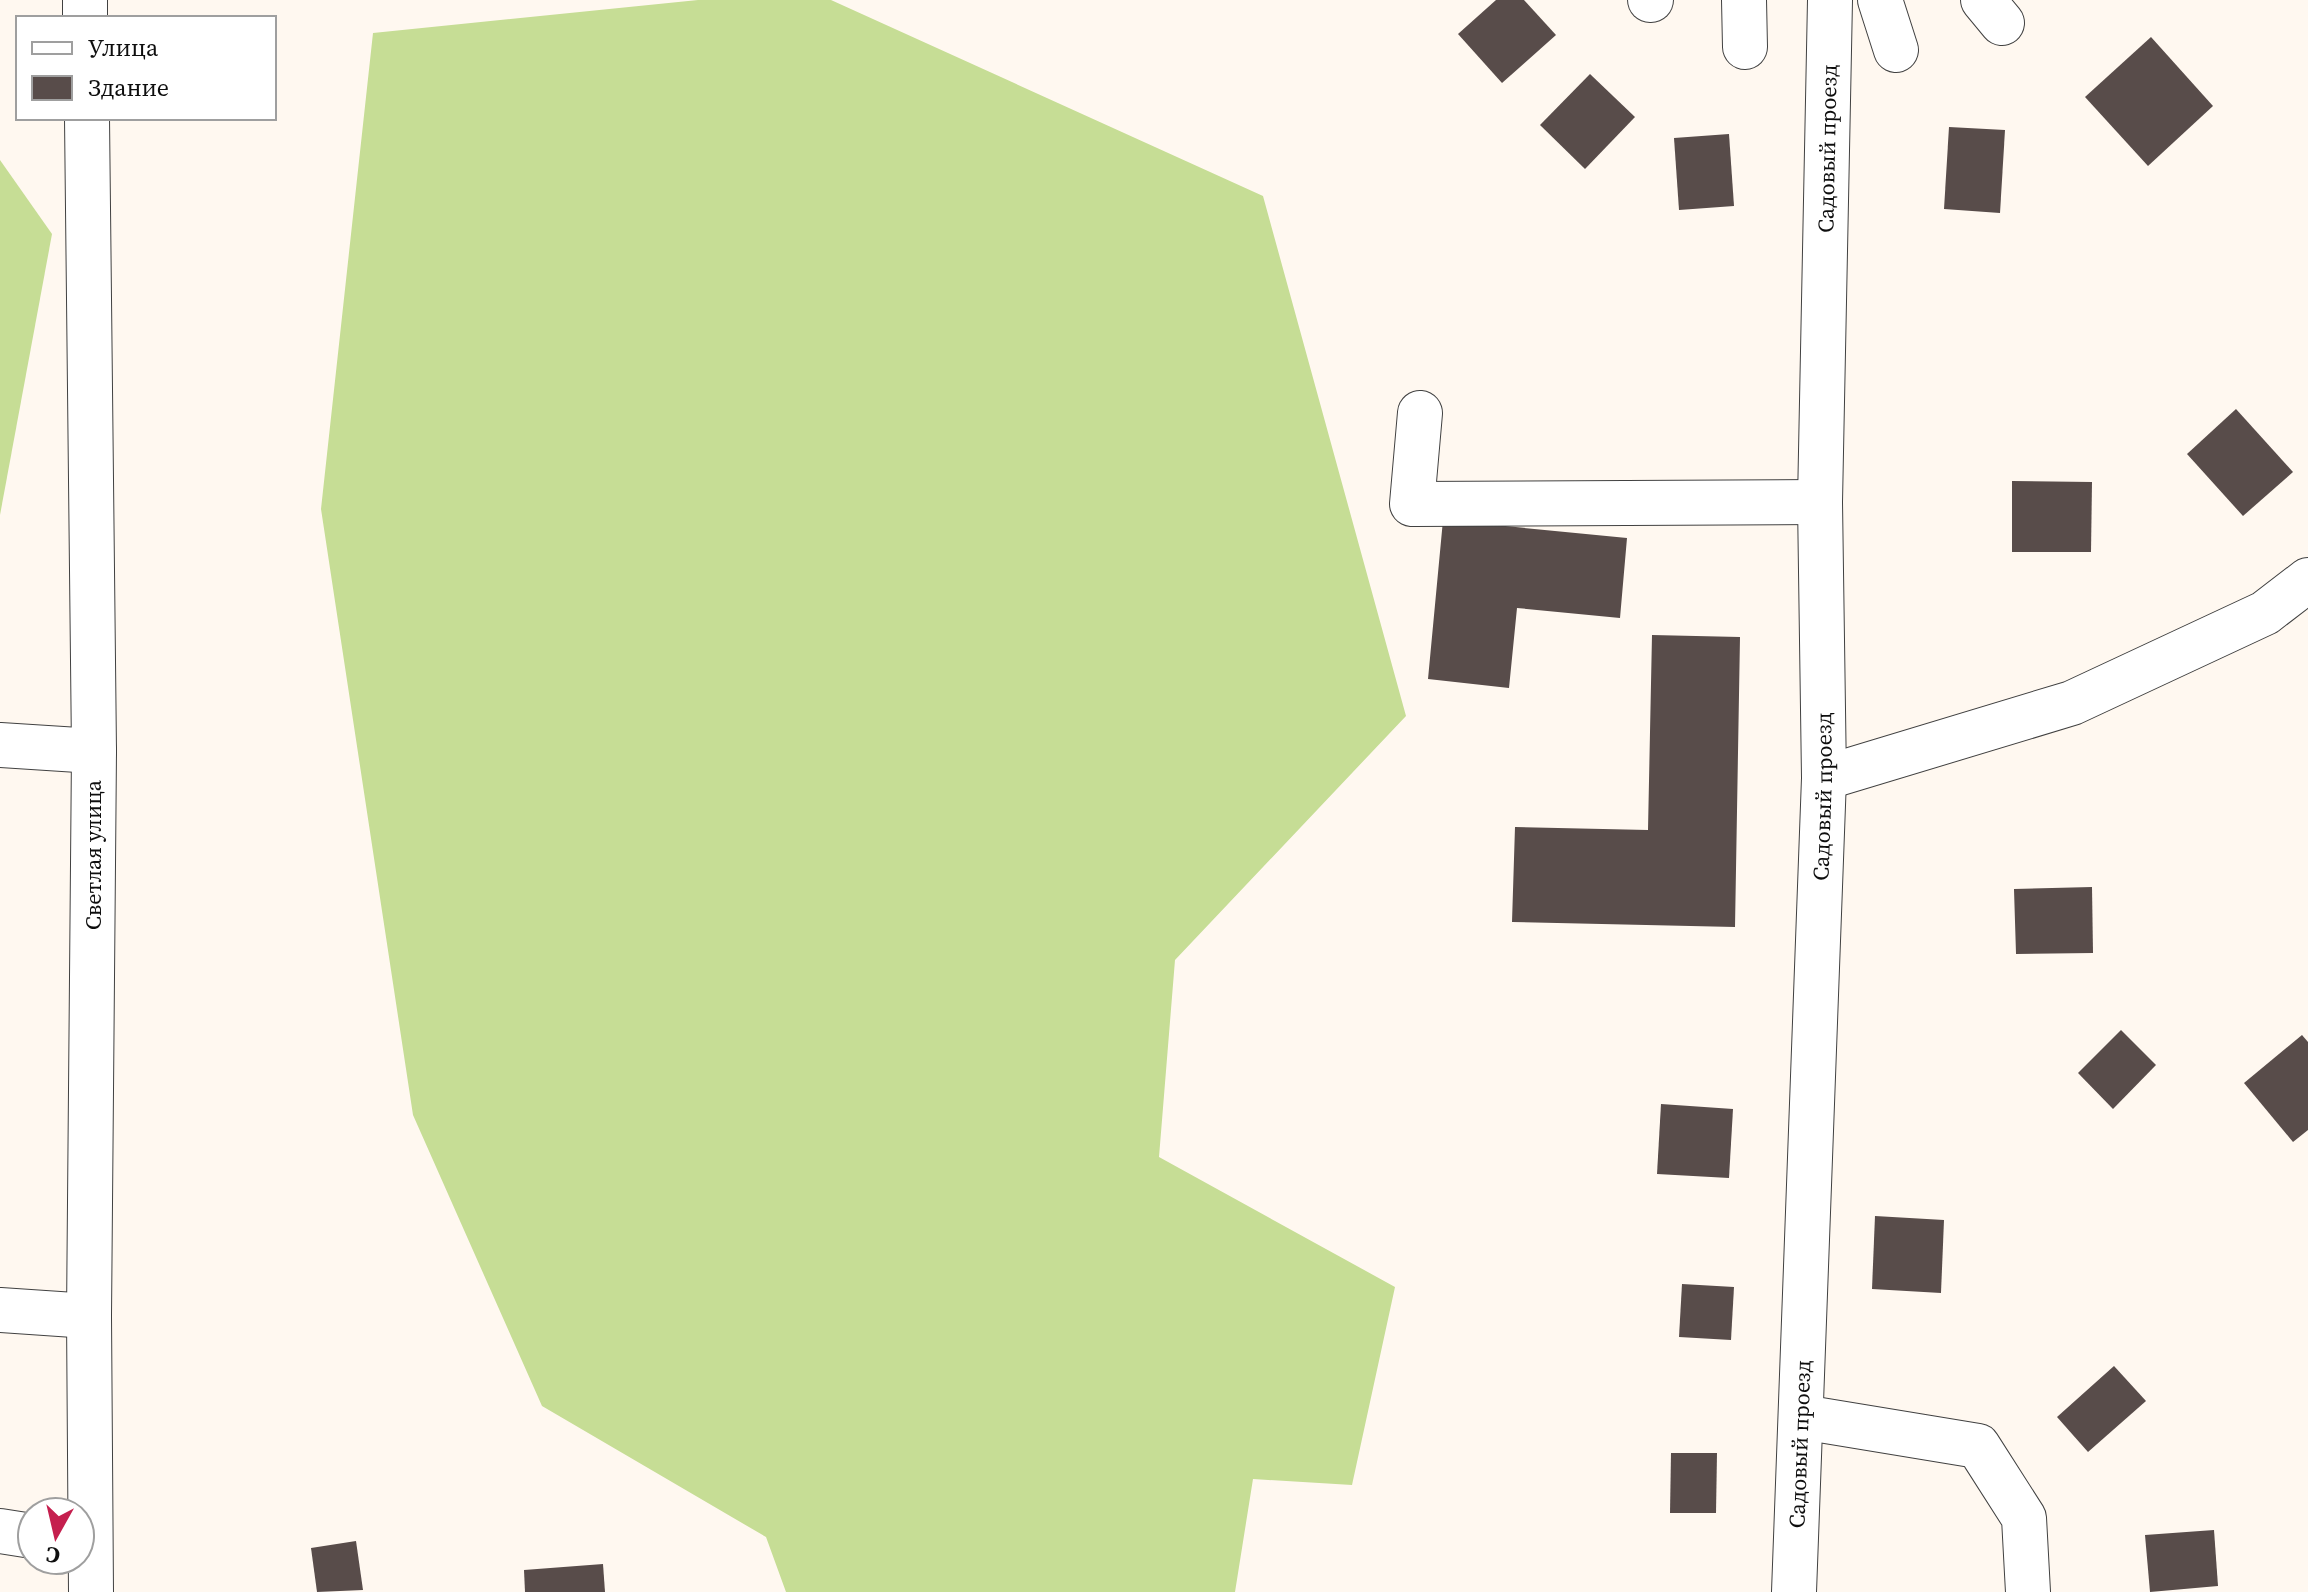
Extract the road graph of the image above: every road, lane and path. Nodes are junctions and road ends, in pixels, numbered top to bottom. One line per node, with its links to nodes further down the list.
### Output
1 (1744, 0): 4 (street)
2 (1880, 0): 5 (street)
3 (1820, 2): 8 (street, Садовый проезд)
4 (1745, 47)
5 (1896, 50)
6 (87, 120): 11 (street, Светлая улица)
7 (1420, 413): 8 (street)
8 (1820, 502): 12 (street, Садовый проезд)
9 (2308, 580): 12 (street)
10 (0, 745): 11 (street)
11 (94, 751): 14 (street, Светлая улица)
12 (1824, 778): 15 (street, Садовый проезд)
13 (0, 1310): 14 (street)
14 (89, 1316): 16 (street, Светлая улица)
15 (1802, 1417): 17 (street, Садовый проезд); 18 (street)
16 (87, 1496)
17 (1794, 1592)
18 (2028, 1592)

